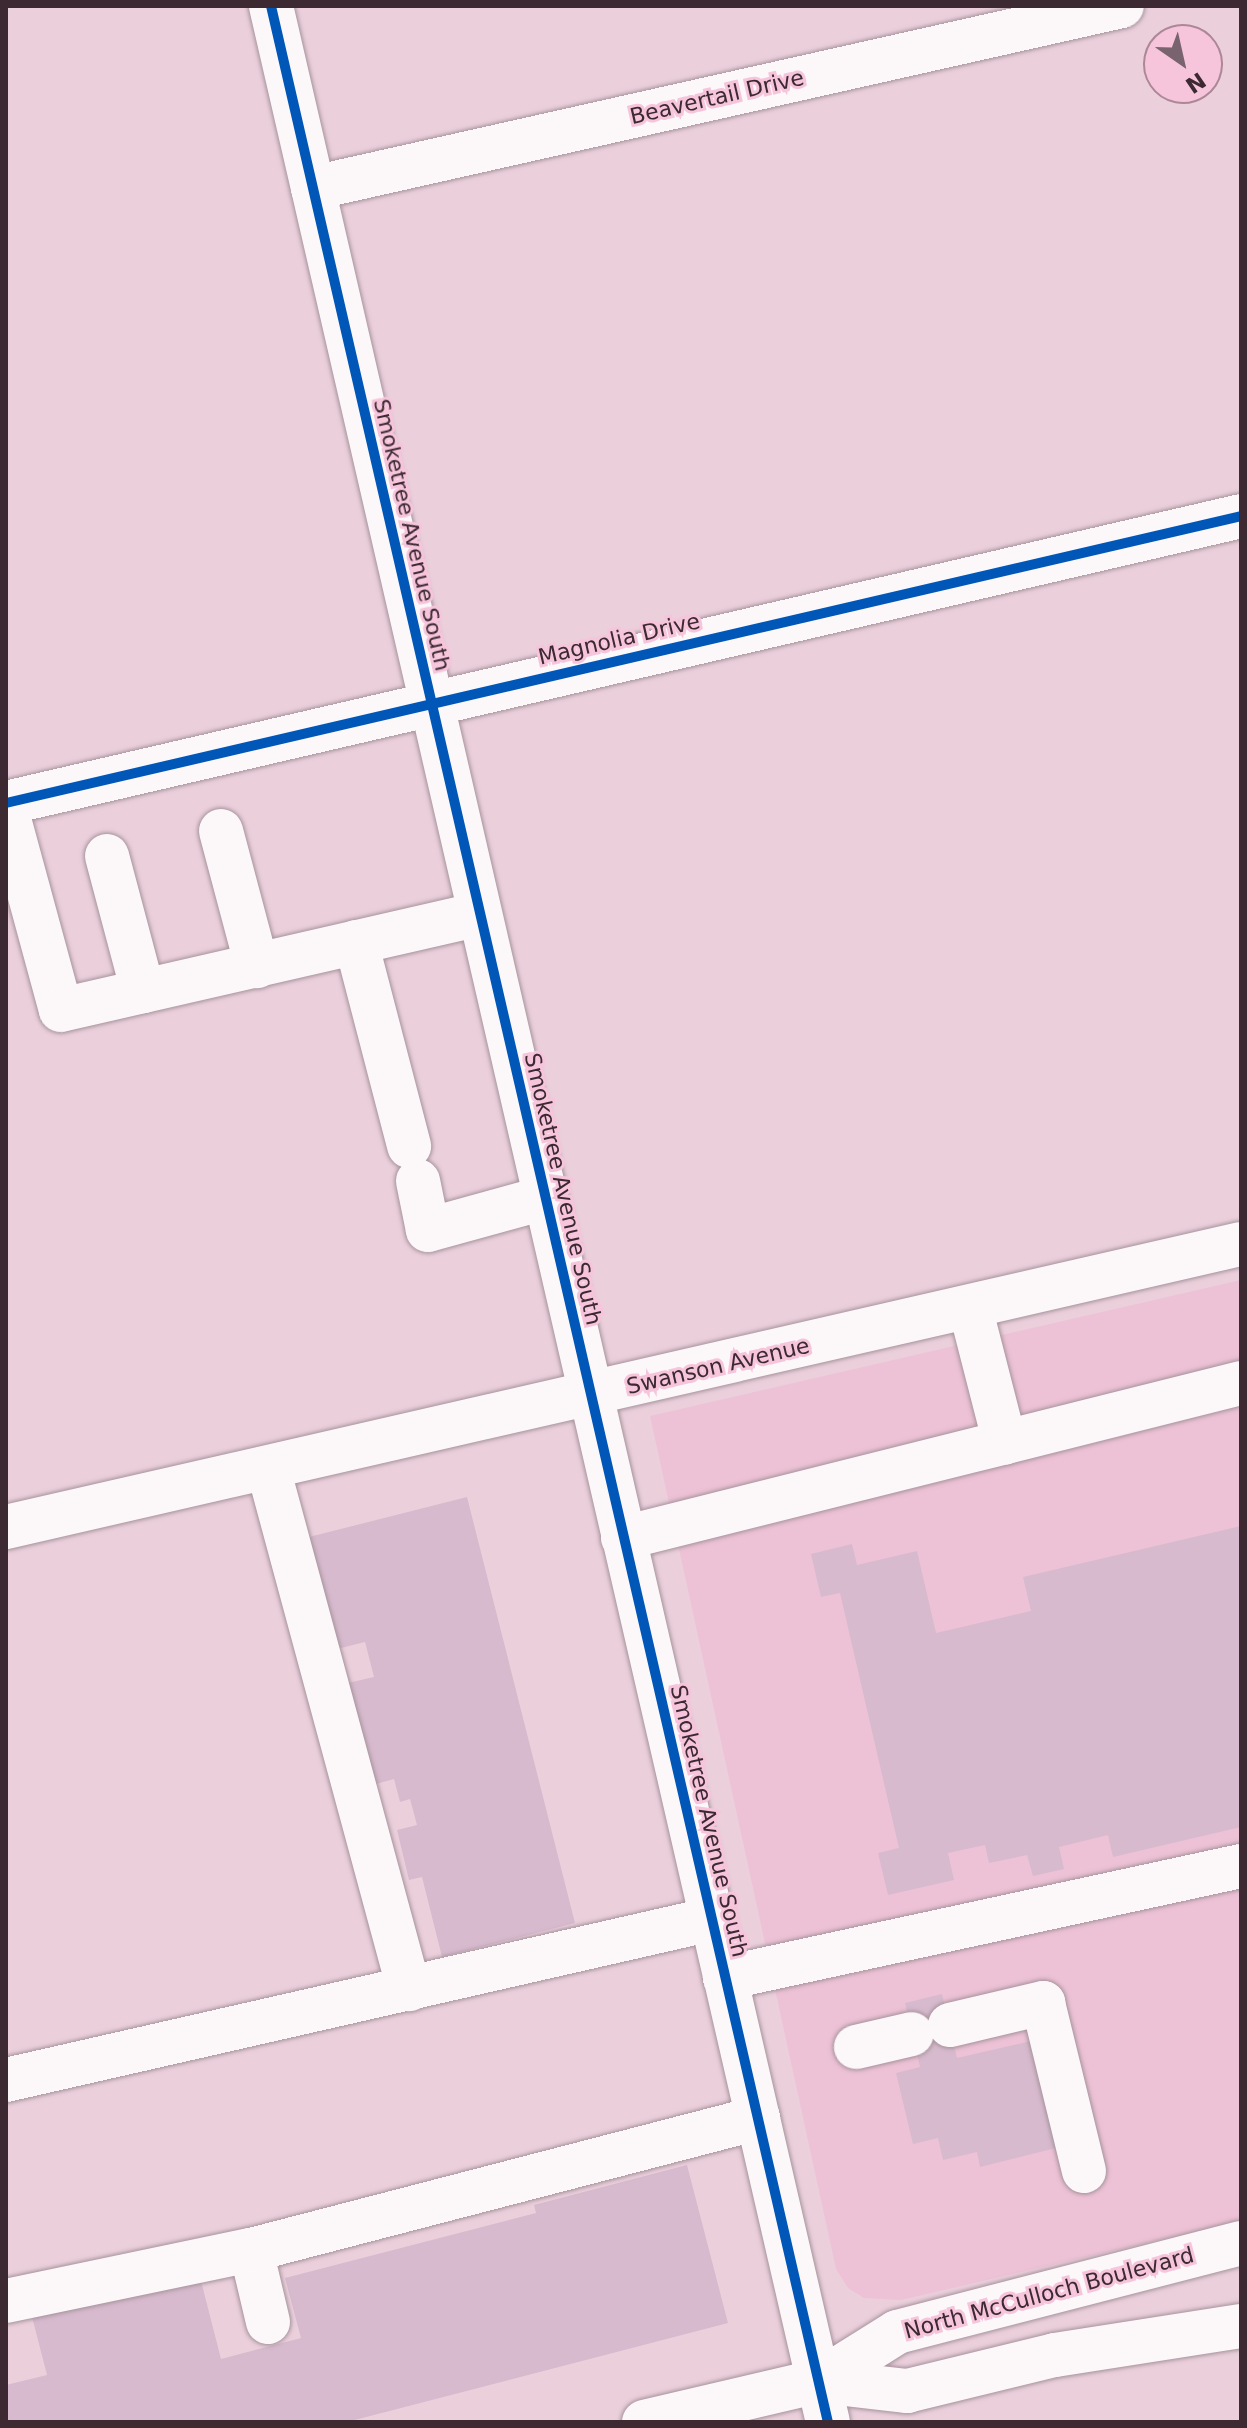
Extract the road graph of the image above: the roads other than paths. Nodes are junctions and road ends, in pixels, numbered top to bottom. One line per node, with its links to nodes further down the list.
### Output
1 (271, 6): 3 (street, Smoketree Avenue South)
2 (1122, 6): 3 (street, Beavertail Drive)
3 (313, 188): 5 (street, Smoketree Avenue South)
4 (1241, 516): 5 (street, Magnolia Drive)
5 (430, 703): 6 (street, Magnolia Drive); 10 (street, Smoketree Avenue South)
6 (6, 806): 9 (street)
7 (221, 831): 12 (street)
8 (107, 856): 13 (street)
9 (20, 912): 13 (street)
10 (479, 914): 11 (street); 14 (street, Smoketree Avenue South)
11 (356, 942): 12 (street); 14 (street)
12 (257, 966): 13 (street)
13 (143, 991)
14 (544, 1198): 18 (street, Smoketree Avenue South)
15 (1241, 1244): 16 (street, Swanson Avenue)
16 (970, 1307): 18 (street, Swanson Avenue); 19 (street)
17 (1241, 1383): 19 (street)
18 (590, 1396): 20 (street, Swanson Avenue); 22 (street, Smoketree Avenue South)
19 (1005, 1443): 22 (street)
20 (268, 1468): 21 (street, Swanson Avenue); 26 (street)
21 (6, 1527)
22 (623, 1538): 24 (street, Smoketree Avenue South)
23 (1241, 1866): 25 (street)
24 (712, 1919): 25 (street, Smoketree Avenue South); 26 (street)
25 (725, 1978): 29 (street, Smoketree Avenue South)
26 (409, 1989): 28 (street)
27 (856, 2047): 30 (street)
28 (6, 2080)
29 (758, 2118): 32 (street); 36 (street, Smoketree Avenue South)
30 (1084, 2171)
31 (1241, 2243): 36 (street, North McCulloch Boulevard)
32 (251, 2250): 33 (street); 34 (street)
33 (6, 2301)
34 (268, 2322)
35 (1241, 2326): 36 (street)
36 (824, 2402): 37 (street)
37 (644, 2422)

